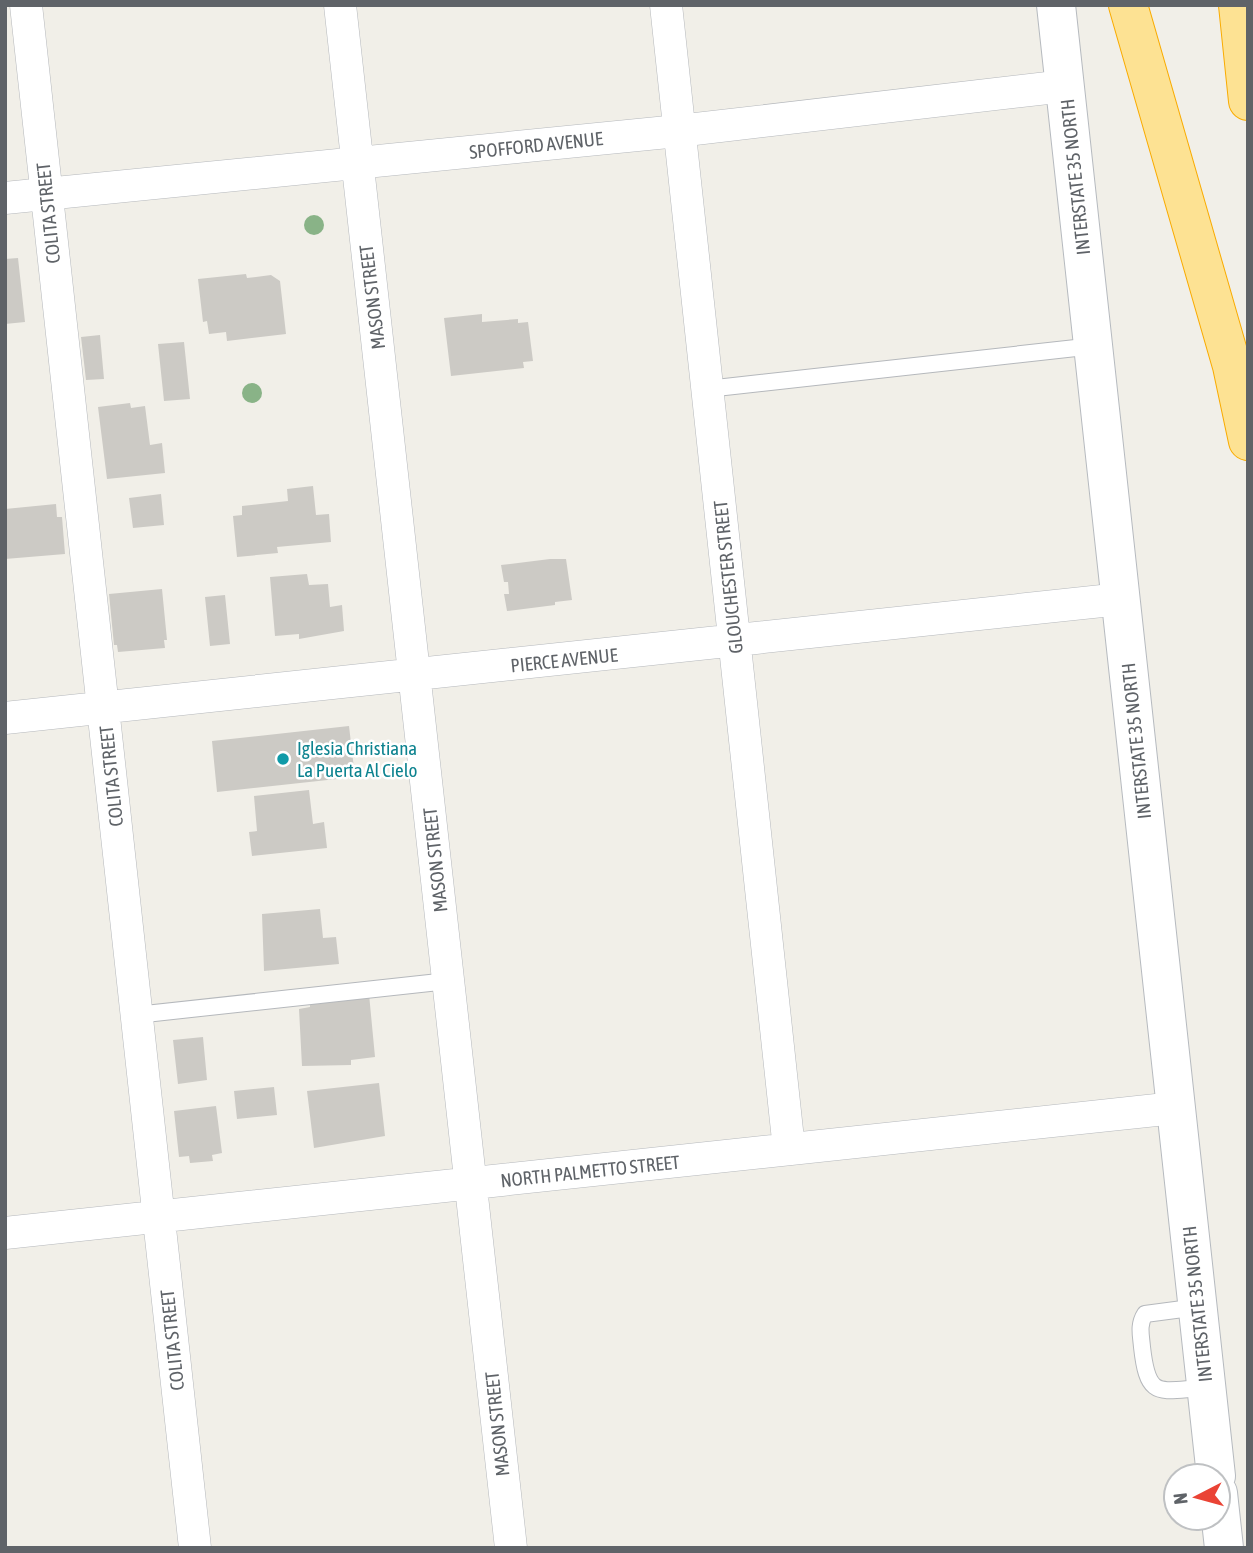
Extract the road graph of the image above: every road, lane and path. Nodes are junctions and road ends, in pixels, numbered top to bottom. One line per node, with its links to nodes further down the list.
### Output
1 (26, 5): 11 (street, COLITA STREET)
2 (340, 5): 10 (street, MASON STREET)
3 (666, 5): 9 (street, GLOUCHESTER STREET)
4 (1056, 5): 7 (main road, INTERSTATE 35 NORTH)
5 (1128, 5): 15 (highway)
6 (1238, 5): 8 (highway)
7 (1065, 86): 9 (street, SPOFFORD AVENUE); 13 (main road, INTERSTATE 35 NORTH)
8 (1248, 101)
9 (678, 131): 10 (street, SPOFFORD AVENUE); 14 (street, GLOUCHESTER STREET)
10 (356, 163): 11 (street, SPOFFORD AVENUE); 18 (street, MASON STREET)
11 (46, 194): 12 (street, SPOFFORD AVENUE); 19 (street, COLITA STREET)
12 (5, 198)
13 (1094, 346): 14 (lane); 16 (main road, INTERSTATE 35 NORTH)
14 (707, 389): 17 (street, GLOUCHESTER STREET)
15 (1248, 440)
16 (1122, 599): 17 (street, PIERCE AVENUE); 23 (main road, INTERSTATE 35 NORTH)
17 (735, 642): 18 (street, PIERCE AVENUE); 24 (street, GLOUCHESTER STREET)
18 (416, 675): 19 (street, PIERCE AVENUE); 21 (street, MASON STREET)
19 (104, 709): 20 (street, PIERCE AVENUE); 22 (street, COLITA STREET)
20 (5, 718)
21 (448, 981): 22 (lane); 25 (street, MASON STREET)
22 (136, 1015): 26 (street, COLITA STREET)
23 (1175, 1108): 24 (street, NORTH PALMETTO STREET); 28 (main road, INTERSTATE 35 NORTH)
24 (789, 1149): 25 (street, NORTH PALMETTO STREET)
25 (470, 1184): 26 (street, NORTH PALMETTO STREET); 32 (street, MASON STREET)
26 (158, 1218): 27 (street, NORTH PALMETTO STREET); 31 (street, COLITA STREET)
27 (5, 1233)
28 (1198, 1307): 29 (main road, INTERSTATE 35 NORTH); 29 (lane)
29 (1206, 1388): 30 (main road, INTERSTATE 35 NORTH)
30 (1214, 1462)
31 (195, 1548)
32 (511, 1548)

